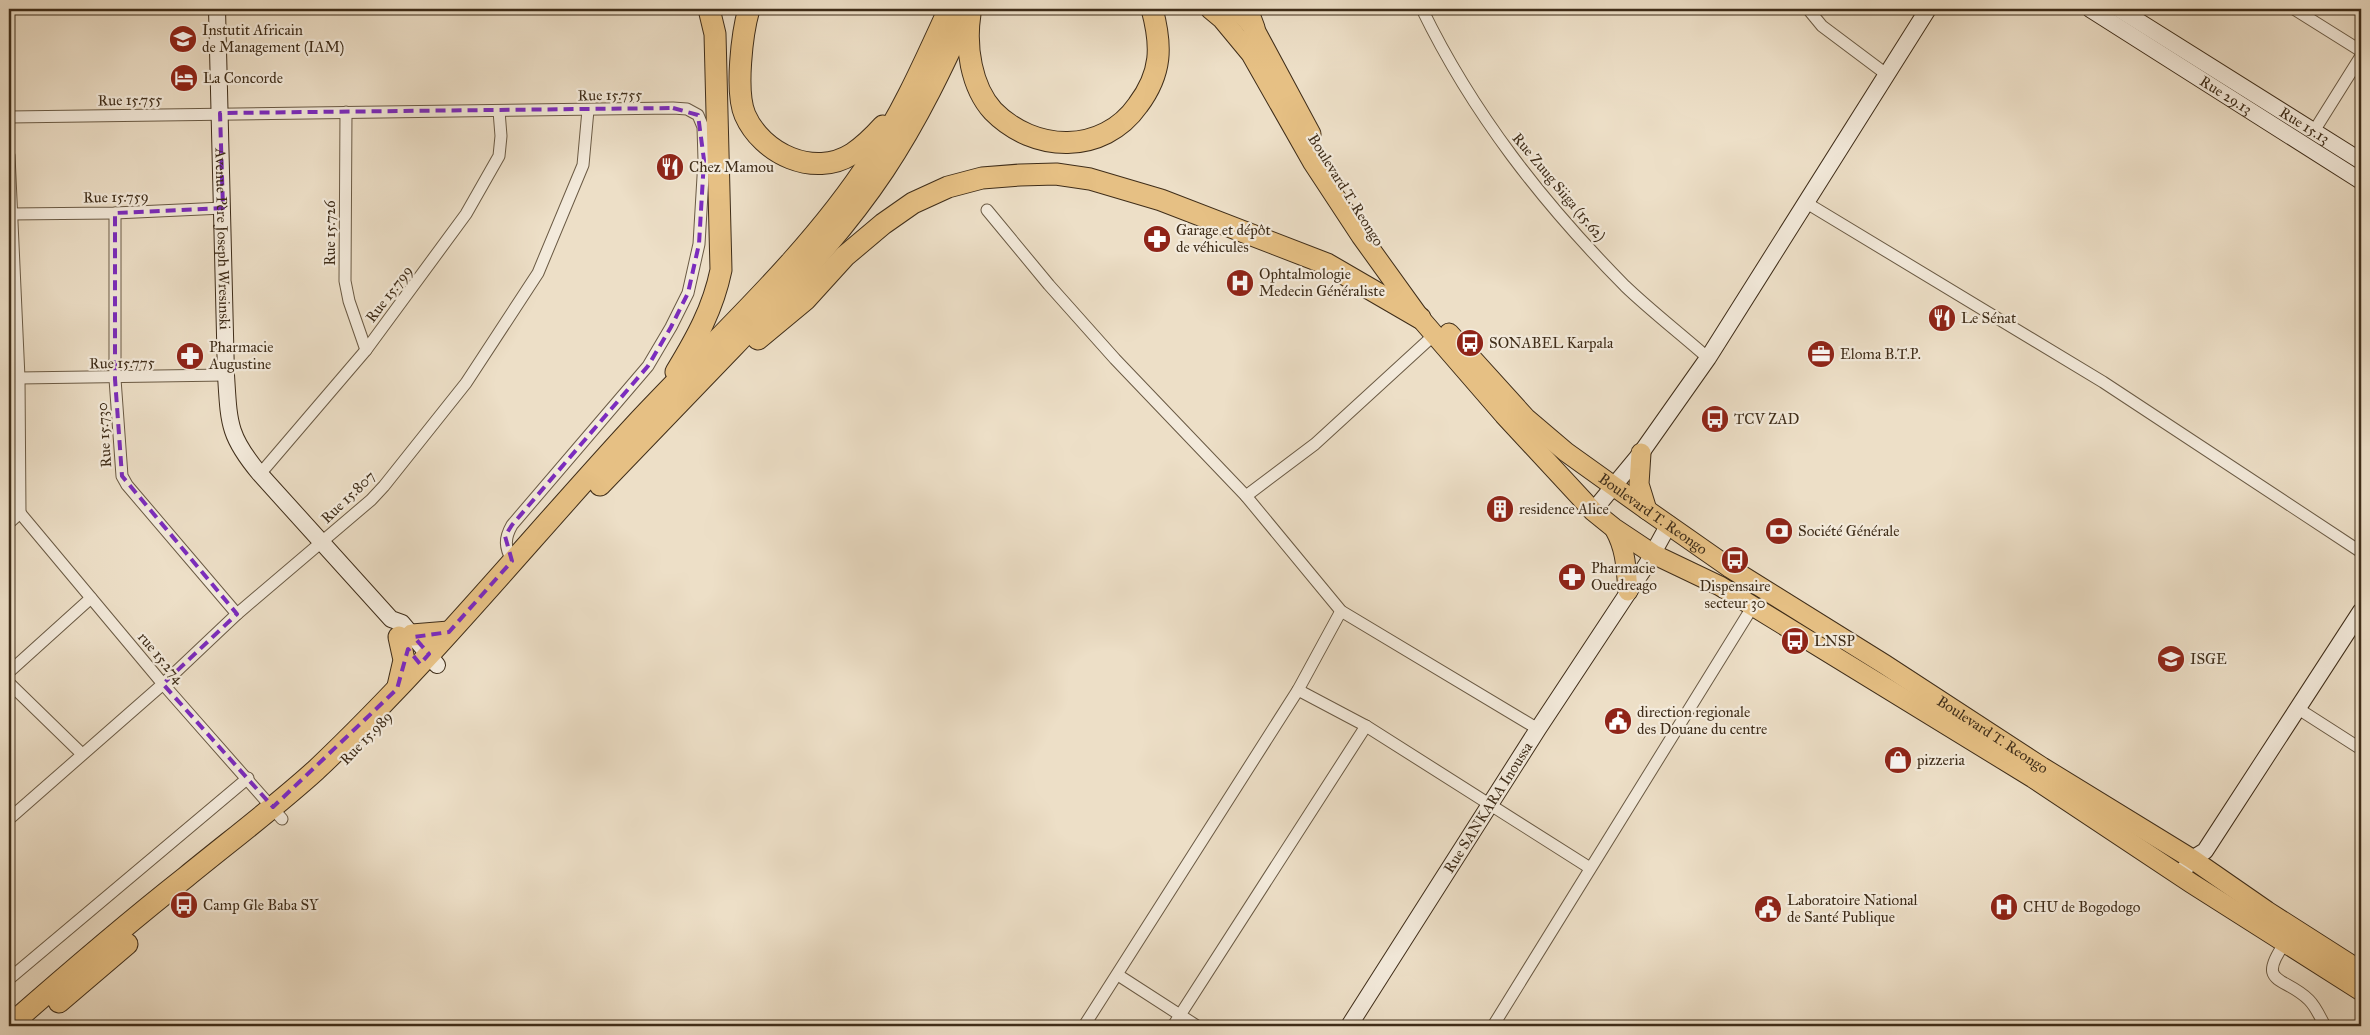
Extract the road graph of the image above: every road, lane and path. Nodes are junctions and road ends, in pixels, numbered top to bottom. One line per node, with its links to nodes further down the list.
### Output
1 (217, 9): 23 (street, Avenue Père Joseph Wresinski)
2 (709, 9): 41 (highway)
3 (749, 9): 19 (highway)
4 (949, 9): 19 (highway)
5 (970, 9): 6 (highway); 41 (highway)
6 (1152, 9)
7 (1210, 9): 34 (main road, Boulevard T. Reongo)
8 (1237, 9): 15 (main road, Boulevard T. Reongo)
9 (1422, 9): 37 (street, Rue Zuug Siiga (15.62))
10 (1808, 9): 18 (street)
11 (1928, 9): 18 (street)
12 (2090, 9): 28 (street, Rue 29.13)
13 (2120, 9): 25 (street, Rue 15.13)
14 (2294, 9): 16 (street)
15 (1250, 19): 44 (main road, Boulevard T. Reongo)
16 (2361, 51)
17 (2361, 56): 25 (street)
18 (1886, 74): 29 (street)
19 (915, 83): 41 (highway)
20 (588, 110): 21 (street, Rue 15.755); 52 (street, Rue 15.807); 55 (street, Rue 15.755)
21 (499, 111): 22 (street, Rue 15.755); 36 (street, Rue 15.799)
22 (346, 112): 23 (street, Rue 15.755); 36 (street, Rue 15.726)
23 (220, 113): 24 (street, Rue 15.755); 30 (street, Avenue Père Joseph Wresinski)
24 (9, 117)
25 (2314, 131): 27 (street, Rue 15.13)
26 (9, 155): 33 (street)
27 (2361, 162)
28 (2361, 181)
29 (1805, 202): 37 (street); 53 (street)
30 (223, 208): 32 (street, Rue 15.759); 38 (street, Avenue Père Joseph Wresinski)
31 (987, 210): 45 (street)
32 (115, 213): 33 (street, Rue 15.759); 40 (street, Rue 15.730)
33 (10, 214): 39 (street)
34 (1420, 318): 35 (main road, Boulevard T. Reongo); 41 (highway)
35 (1434, 334): 45 (street); 47 (main road, Boulevard T. Reongo)
36 (366, 350): 43 (street, Rue 15.799)
37 (1708, 358): 42 (street)
38 (226, 375): 40 (street, Rue 15.775); 43 (street, Avenue Père Joseph Wresinski)
39 (19, 378): 40 (street, Rue 15.775); 48 (street)
40 (115, 378): 61 (street, Rue 15.730)
41 (664, 407): 55 (highway); 64 (highway, Rue 15.989)
42 (1641, 453): 44 (street); 46 (main road)
43 (260, 474): 52 (street, Avenue Père Joseph Wresinski)
44 (1612, 486): 46 (main road, Boulevard T. Reongo); 47 (street)
45 (1246, 496): 59 (street)
46 (1647, 510): 50 (main road, Boulevard T. Reongo)
47 (1593, 511): 51 (main road, Boulevard T. Reongo)
48 (20, 513): 49 (street); 57 (street, rue 15.274)
49 (9, 523)
50 (1669, 524): 54 (street, Rue SANKARA Inoussa); 79 (main road, Boulevard T. Reongo)
51 (1614, 528): 54 (main road, Boulevard T. Reongo); 56 (main road)
52 (322, 542): 61 (street, Rue 15.807); 62 (street, Avenue Père Joseph Wresinski)
53 (2361, 552)
54 (1653, 554): 56 (street, Rue SANKARA Inoussa); 58 (main road, Boulevard T. Reongo)
55 (512, 561): 63 (highway)
56 (1628, 591): 72 (street, Rue SANKARA Inoussa)
57 (91, 598): 65 (street); 67 (street, rue 15.274)
58 (1754, 606): 80 (street); 81 (main road, Boulevard T. Reongo)
59 (1341, 611): 69 (street); 72 (street)
60 (2361, 611): 70 (street)
61 (237, 614): 67 (street, Rue 15.807)
62 (401, 630): 63 (highway); 64 (street, Avenue Père Joseph Wresinski); 68 (highway)
63 (449, 632): 64 (highway)
64 (428, 664): 68 (highway); 77 (highway, Rue 15.989)
65 (9, 672)
66 (9, 683): 74 (street)
67 (163, 684): 74 (street, Rue 15.807); 75 (street, rue 15.274)
68 (397, 689): 77 (highway)
69 (1298, 690): 71 (street); 84 (street)
70 (2297, 708): 73 (street); 79 (street)
71 (1366, 726): 76 (street); 87 (street)
72 (1538, 729): 76 (street, Rue SANKARA Inoussa)
73 (2361, 748)
74 (82, 754): 78 (street, Rue 15.807)
75 (248, 778): 77 (street, rue 15.274); 85 (street)
76 (1491, 804): 80 (street); 93 (street, Rue SANKARA Inoussa)
77 (278, 813): 88 (highway); 89 (highway, Rue 15.989)
78 (9, 819)
79 (2200, 859): 81 (street); 83 (main road, Boulevard T. Reongo)
80 (1590, 868): 94 (street)
81 (2186, 879): 82 (main road, Boulevard T. Reongo)
82 (2285, 943): 86 (main road, Boulevard T. Reongo); 95 (street)
83 (2361, 971)
84 (1118, 975): 87 (street); 90 (street)
85 (9, 979)
86 (2361, 991)
87 (1180, 1015): 91 (street); 92 (street)
88 (9, 1026)
89 (30, 1026)
90 (1084, 1026)
91 (1173, 1026)
92 (1197, 1026)
93 (1349, 1026)
94 (1493, 1026)
95 (2325, 1026)

